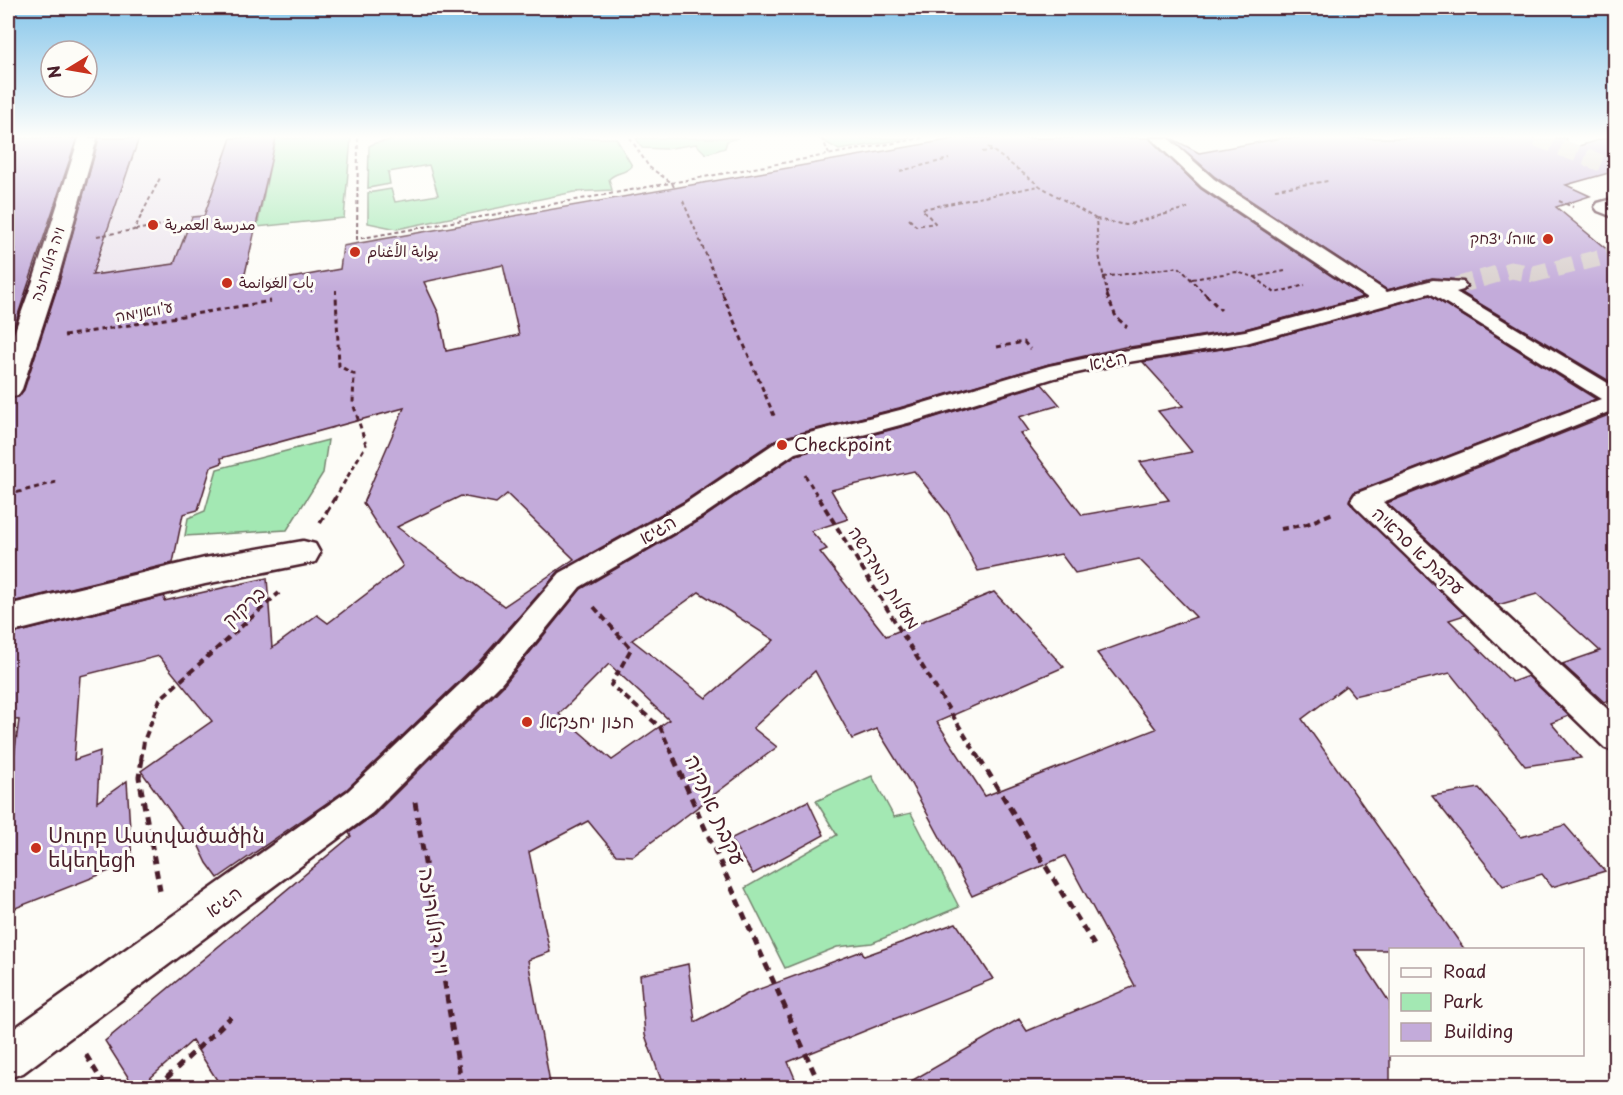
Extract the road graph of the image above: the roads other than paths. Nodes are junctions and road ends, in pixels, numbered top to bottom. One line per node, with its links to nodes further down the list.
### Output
1 (72, 189): 7 (street, ויה דולורוזה)
2 (1217, 189): 6 (street)
3 (1616, 203): 4 (street)
4 (1616, 213)
5 (1444, 286): 6 (street, הגיא); 8 (street, עקבת א סראיה)
6 (1383, 299): 12 (street, הגיא)
7 (8, 389)
8 (1616, 399): 11 (street, עקבת א סראיה)
9 (303, 553): 10 (street)
10 (8, 619)
11 (1616, 738)
12 (8, 1058)

